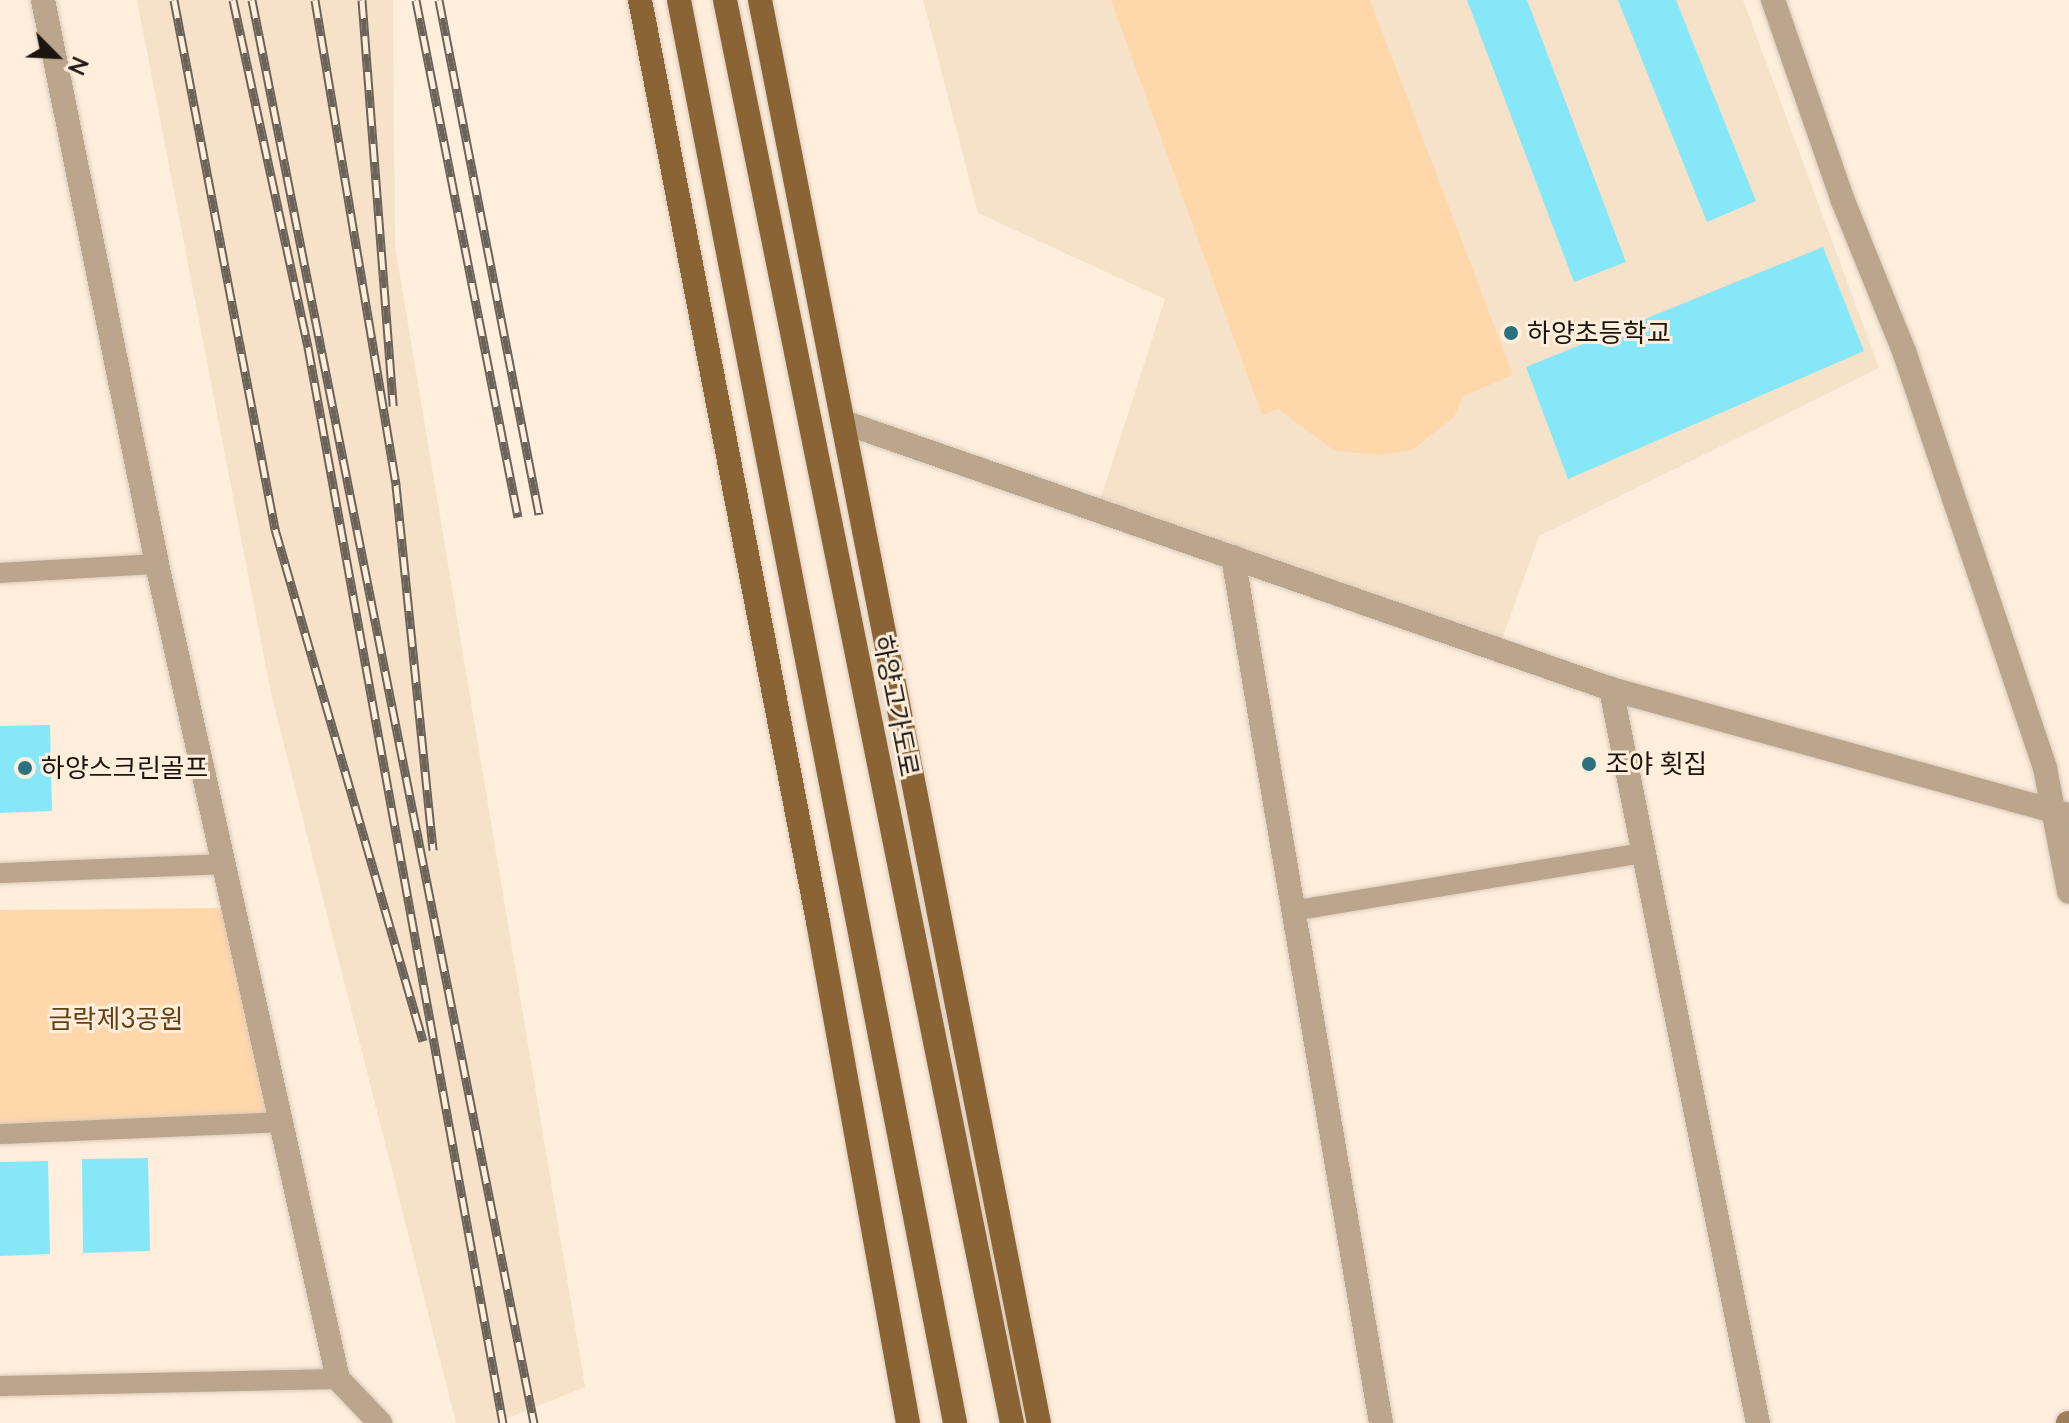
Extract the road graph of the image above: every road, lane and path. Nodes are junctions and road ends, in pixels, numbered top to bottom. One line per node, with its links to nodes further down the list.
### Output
1 (43, 0): 9 (street)
2 (640, 0): 23 (main road)
3 (679, 0): 24 (main road)
4 (725, 0): 25 (main road, 하양고가도로)
5 (760, 0): 7 (main road)
6 (1773, 0): 12 (street)
7 (846, 423): 8 (street); 26 (main road)
8 (1233, 557): 11 (street); 17 (street)
9 (157, 564): 10 (lane); 14 (street)
10 (0, 573)
11 (1611, 689): 12 (street); 13 (street)
12 (2061, 813): 16 (street)
13 (1644, 853): 17 (lane); 28 (street)
14 (223, 864): 15 (lane); 18 (street)
15 (0, 873)
16 (2069, 892)
17 (1292, 911): 27 (street)
18 (281, 1122): 19 (lane); 20 (street)
19 (0, 1134)
20 (338, 1379): 21 (lane); 22 (street)
21 (0, 1386)
22 (380, 1423)
23 (908, 1423)
24 (955, 1423)
25 (1012, 1423)
26 (1039, 1423)
27 (1381, 1423)
28 (1758, 1423)

